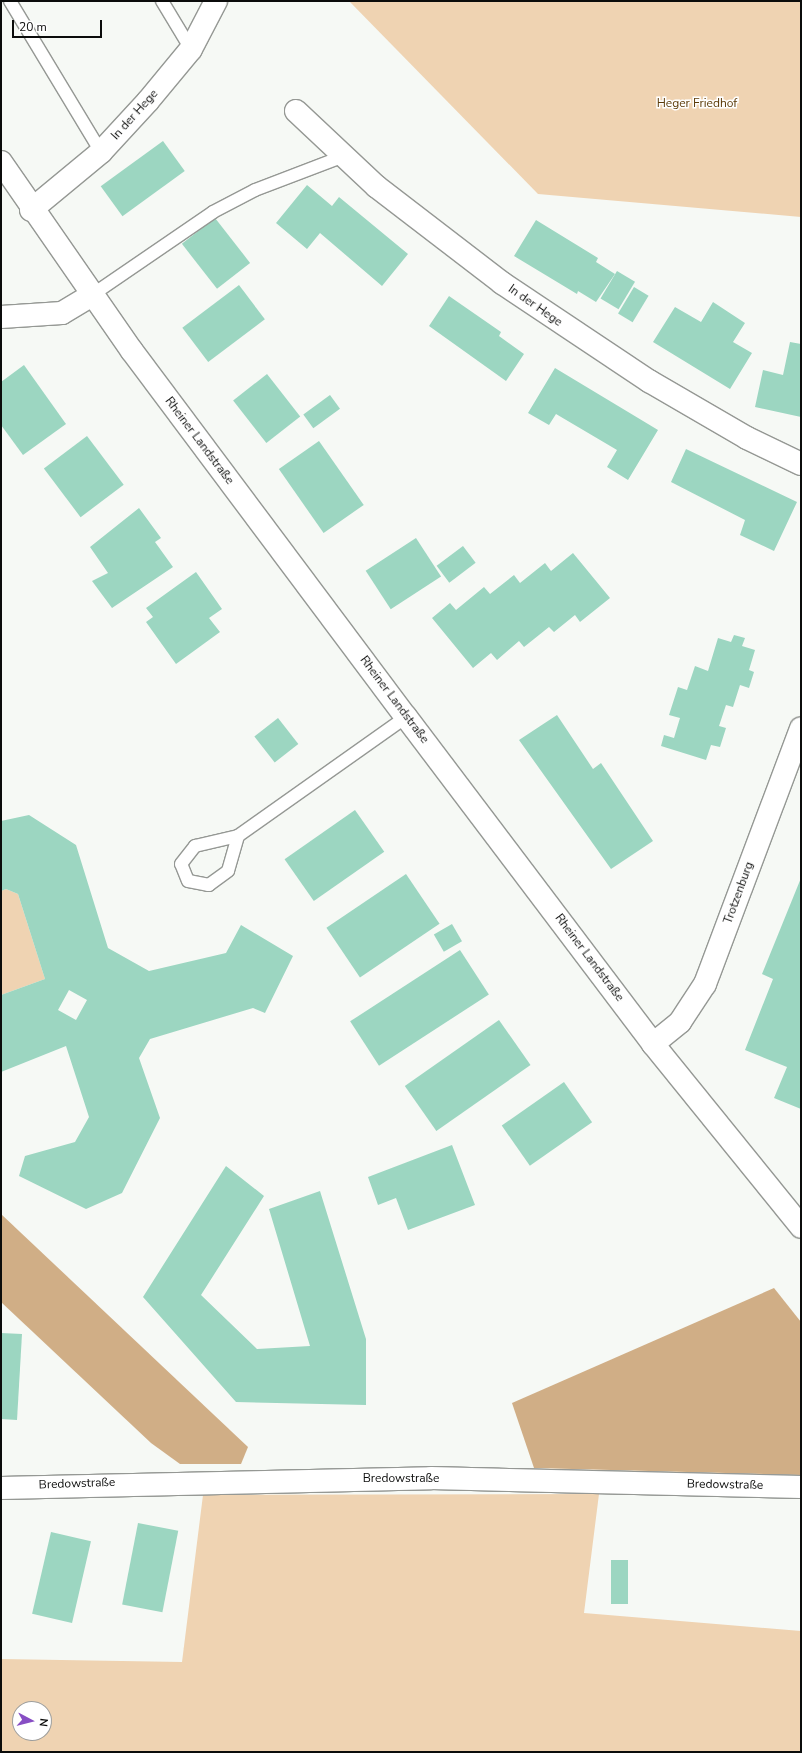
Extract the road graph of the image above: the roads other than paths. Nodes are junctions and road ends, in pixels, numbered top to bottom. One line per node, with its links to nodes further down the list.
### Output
1 (10, 1): 6 (lane)
2 (162, 1): 4 (lane)
3 (216, 1): 4 (street, In der Hege)
4 (191, 49): 6 (street, In der Hege)
5 (296, 111): 7 (street, In der Hege)
6 (101, 152): 9 (street, In der Hege)
7 (344, 156): 10 (lane); 12 (street, In der Hege)
8 (1, 162): 9 (street, Rheiner Landstraße)
9 (31, 210): 10 (street, Rheiner Landstraße)
10 (92, 295): 11 (street); 13 (street, Rheiner Landstraße)
11 (1, 317)
12 (801, 464)
13 (406, 717): 15 (lane); 16 (street, Rheiner Landstraße)
14 (801, 728): 16 (street, Trotzenburg)
15 (238, 836): 15 (lane)
16 (653, 1044): 17 (street, Rheiner Landstraße)
17 (801, 1227)
18 (801, 1487): 19 (street, Bredowstraße)
19 (1, 1488)

